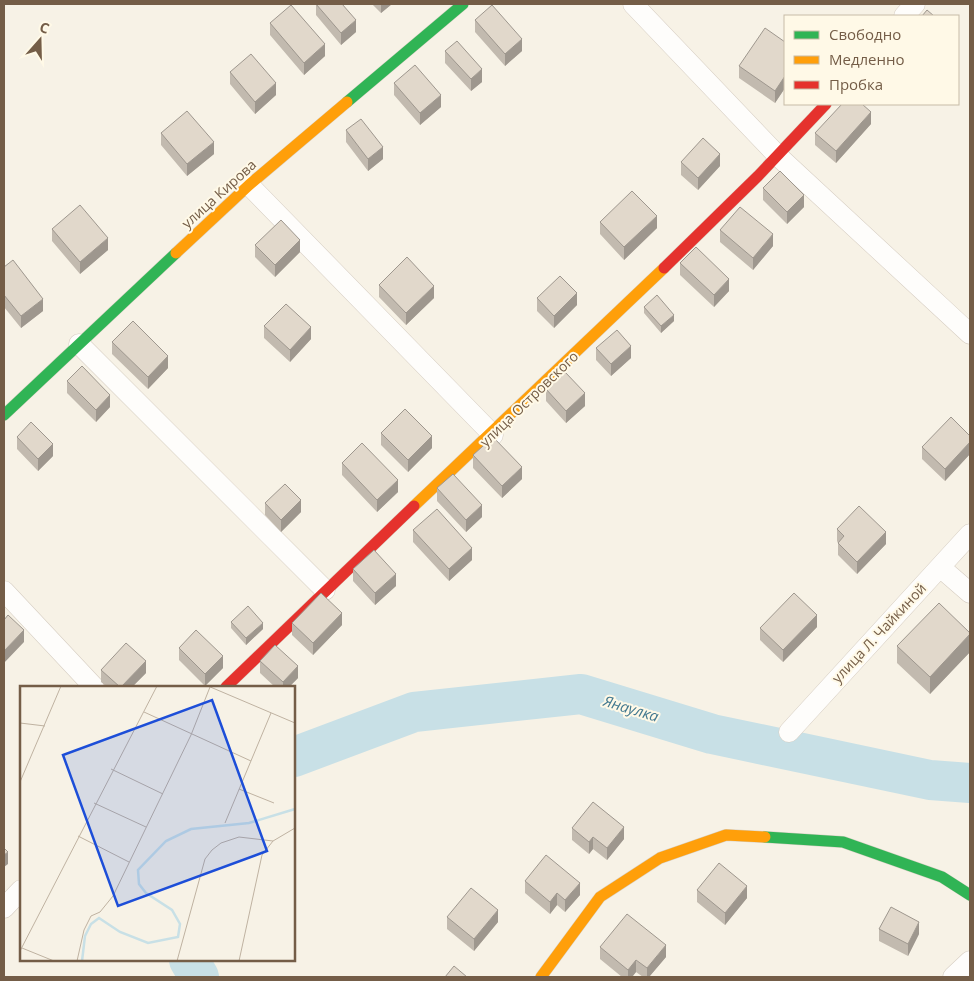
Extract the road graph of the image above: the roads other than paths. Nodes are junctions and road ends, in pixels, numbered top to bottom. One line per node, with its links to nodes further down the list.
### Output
1 (463, 4): 7 (street, улица Кирова)
2 (633, 4): 6 (street)
3 (916, 4): 4 (street)
4 (905, 15)
5 (825, 105): 6 (street, улица Островского)
6 (779, 157): 8 (street); 11 (street, улица Островского)
7 (249, 185): 9 (street, улица Кирова); 11 (street)
8 (970, 334)
9 (79, 344): 10 (street, улица Кирова); 14 (street)
10 (4, 415)
11 (493, 435): 14 (street, улица Островского)
12 (970, 534): 13 (street, улица Л. Чайкиной)
13 (940, 567): 16 (street); 19 (street, улица Л. Чайкиной)
14 (325, 590): 18 (street, улица Островского)
15 (4, 591): 17 (street)
16 (970, 593)
17 (93, 686)
18 (227, 686)
19 (789, 732)
20 (20, 891): 22 (street)
21 (970, 895): 24 (street)
22 (4, 908)
23 (970, 961): 25 (street)
24 (541, 977)
25 (953, 977)

